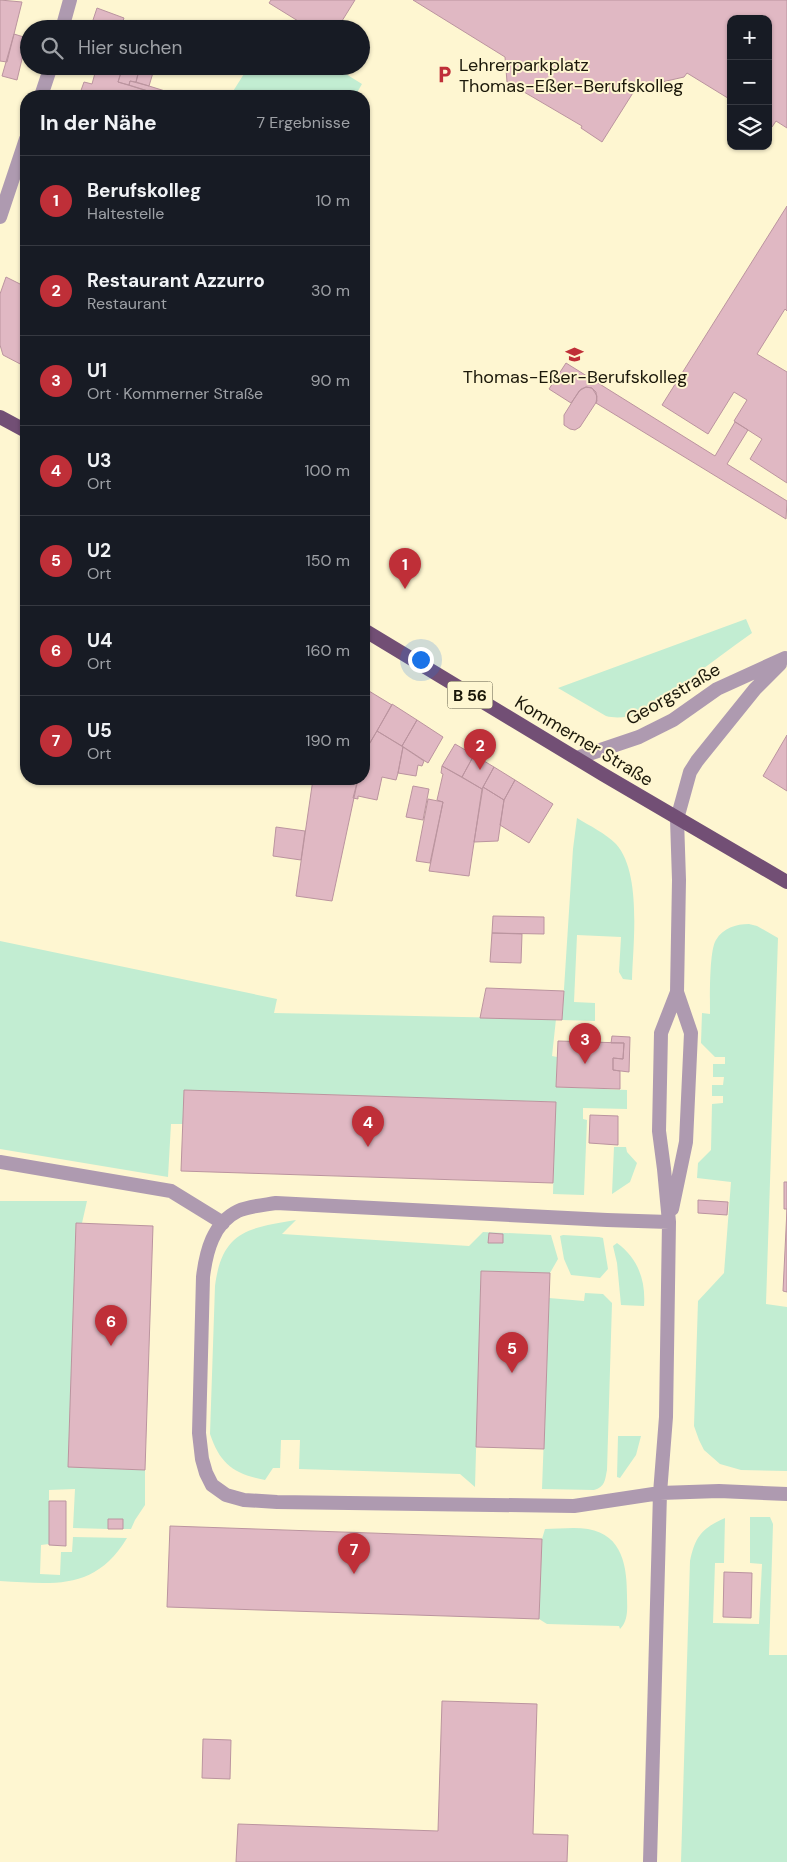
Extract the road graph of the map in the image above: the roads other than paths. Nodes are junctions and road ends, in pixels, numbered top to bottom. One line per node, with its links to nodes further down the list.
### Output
1 (70, 0): 2 (street)
2 (64, 20)
3 (48, 75): 4 (street)
4 (43, 90)
5 (20, 157): 6 (street)
6 (0, 217)
7 (0, 417): 8 (main road)
8 (20, 428)
9 (370, 634): 11 (main road, Kommerner Straße / B 56)
10 (786, 657): 11 (street, Georgstraße); 12 (street, Georgstraße)
11 (577, 758): 12 (main road, Kommerner Straße / B 56)
12 (677, 818): 13 (main road, Kommerner Straße / B 56); 14 (street, Georgstraße)
13 (787, 882)
14 (677, 992): 16 (street); 16 (street)
15 (0, 1162): 17 (street)
16 (669, 1222): 17 (street); 18 (street)
17 (223, 1223): 18 (street)
18 (660, 1493): 19 (street); 20 (street)
19 (787, 1494)
20 (650, 1862)

